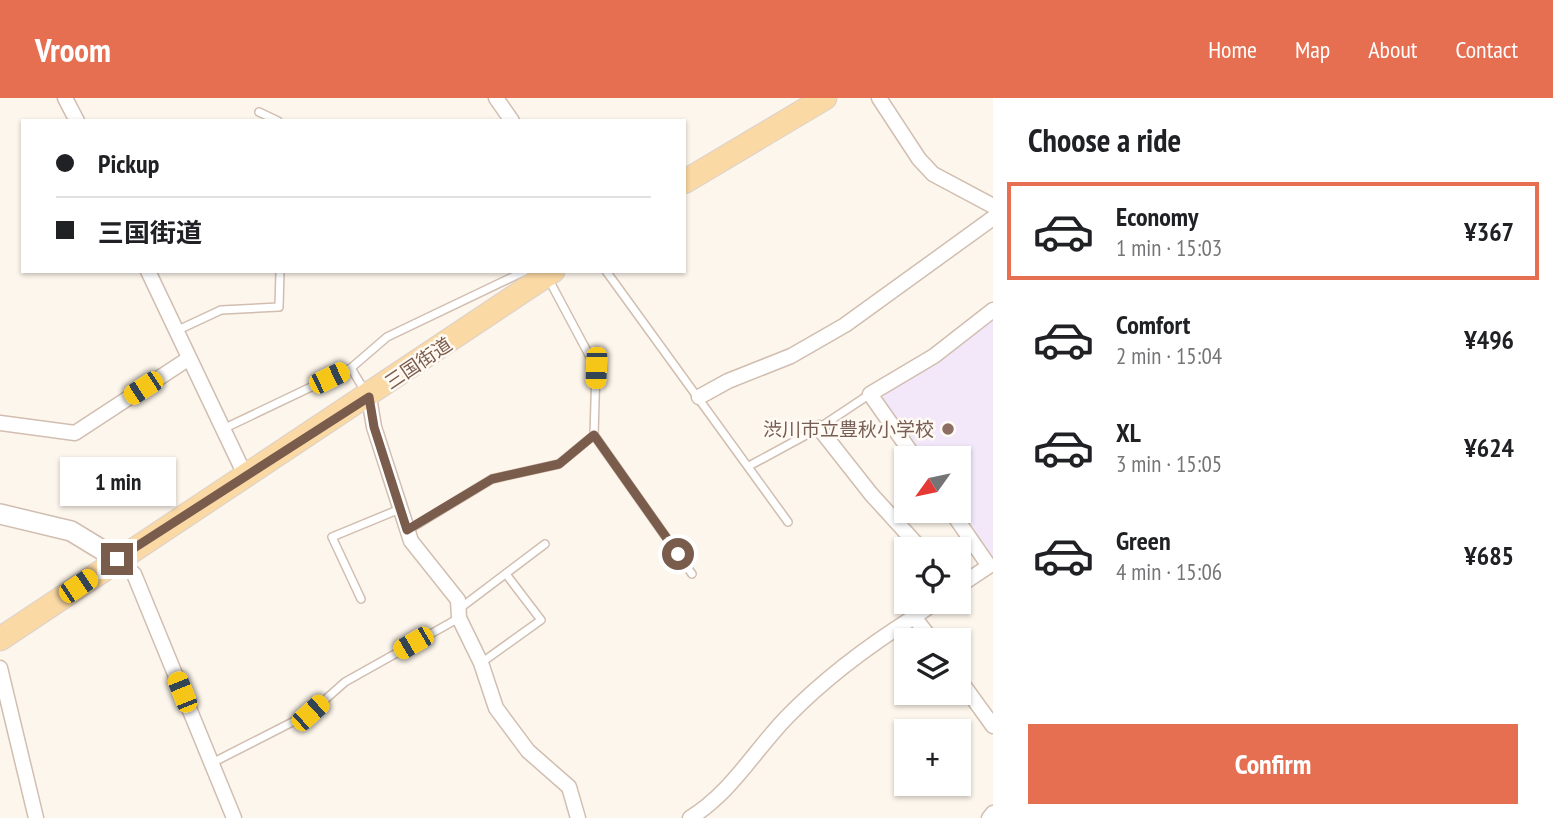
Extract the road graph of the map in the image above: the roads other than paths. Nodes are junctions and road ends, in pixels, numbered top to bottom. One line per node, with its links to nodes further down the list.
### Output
1 (65, 98): 7 (street)
2 (496, 98): 9 (street)
3 (825, 98): 5 (main road)
4 (879, 98): 11 (street)
5 (798, 104): 10 (main road)
6 (259, 111): 8 (lane)
7 (76, 119)
8 (274, 119)
9 (511, 119)
10 (686, 181)
11 (993, 206)
12 (993, 218): 23 (street)
13 (149, 273): 18 (street)
14 (279, 273): 18 (lane)
15 (608, 273): 23 (lane)
16 (537, 275): 20 (lane); 22 (main road, 三国街道); 27 (lane)
17 (993, 310): 21 (street)
18 (175, 332): 19 (street)
19 (188, 359): 24 (street); 26 (street)
20 (351, 368): 22 (lane); 26 (lane)
21 (870, 394): 25 (lane); 28 (street)
22 (369, 397): 30 (main road, 三国街道); 31 (street)
23 (699, 397): 29 (lane)
24 (0, 423)
25 (819, 428): 29 (lane); 36 (street)
26 (222, 429): 30 (street)
27 (594, 435): 35 (lane); 41 (lane)
28 (907, 446)
29 (749, 466): 33 (lane)
30 (245, 475): 38 (main road, 三国街道)
31 (400, 509): 35 (street); 43 (lane)
32 (0, 514): 38 (street)
33 (788, 522)
34 (959, 523): 39 (street)
35 (407, 530): 44 (street)
36 (910, 537)
37 (545, 544): 40 (lane)
38 (117, 559): 48 (main road, 三国街道); 53 (street)
39 (991, 568): 42 (street)
40 (506, 574): 44 (lane); 49 (lane)
41 (692, 574)
42 (971, 579)
43 (362, 599)
44 (459, 614): 49 (street); 53 (lane)
45 (919, 614): 46 (street)
46 (915, 617): 47 (street); 58 (street)
47 (923, 628)
48 (0, 639)
49 (481, 663): 57 (street)
50 (0, 668): 55 (street)
51 (971, 696): 52 (street)
52 (993, 726)
53 (211, 763): 56 (street)
54 (993, 813): 59 (street)
55 (36, 818)
56 (233, 818)
57 (578, 818)
58 (690, 818)
59 (989, 818)

